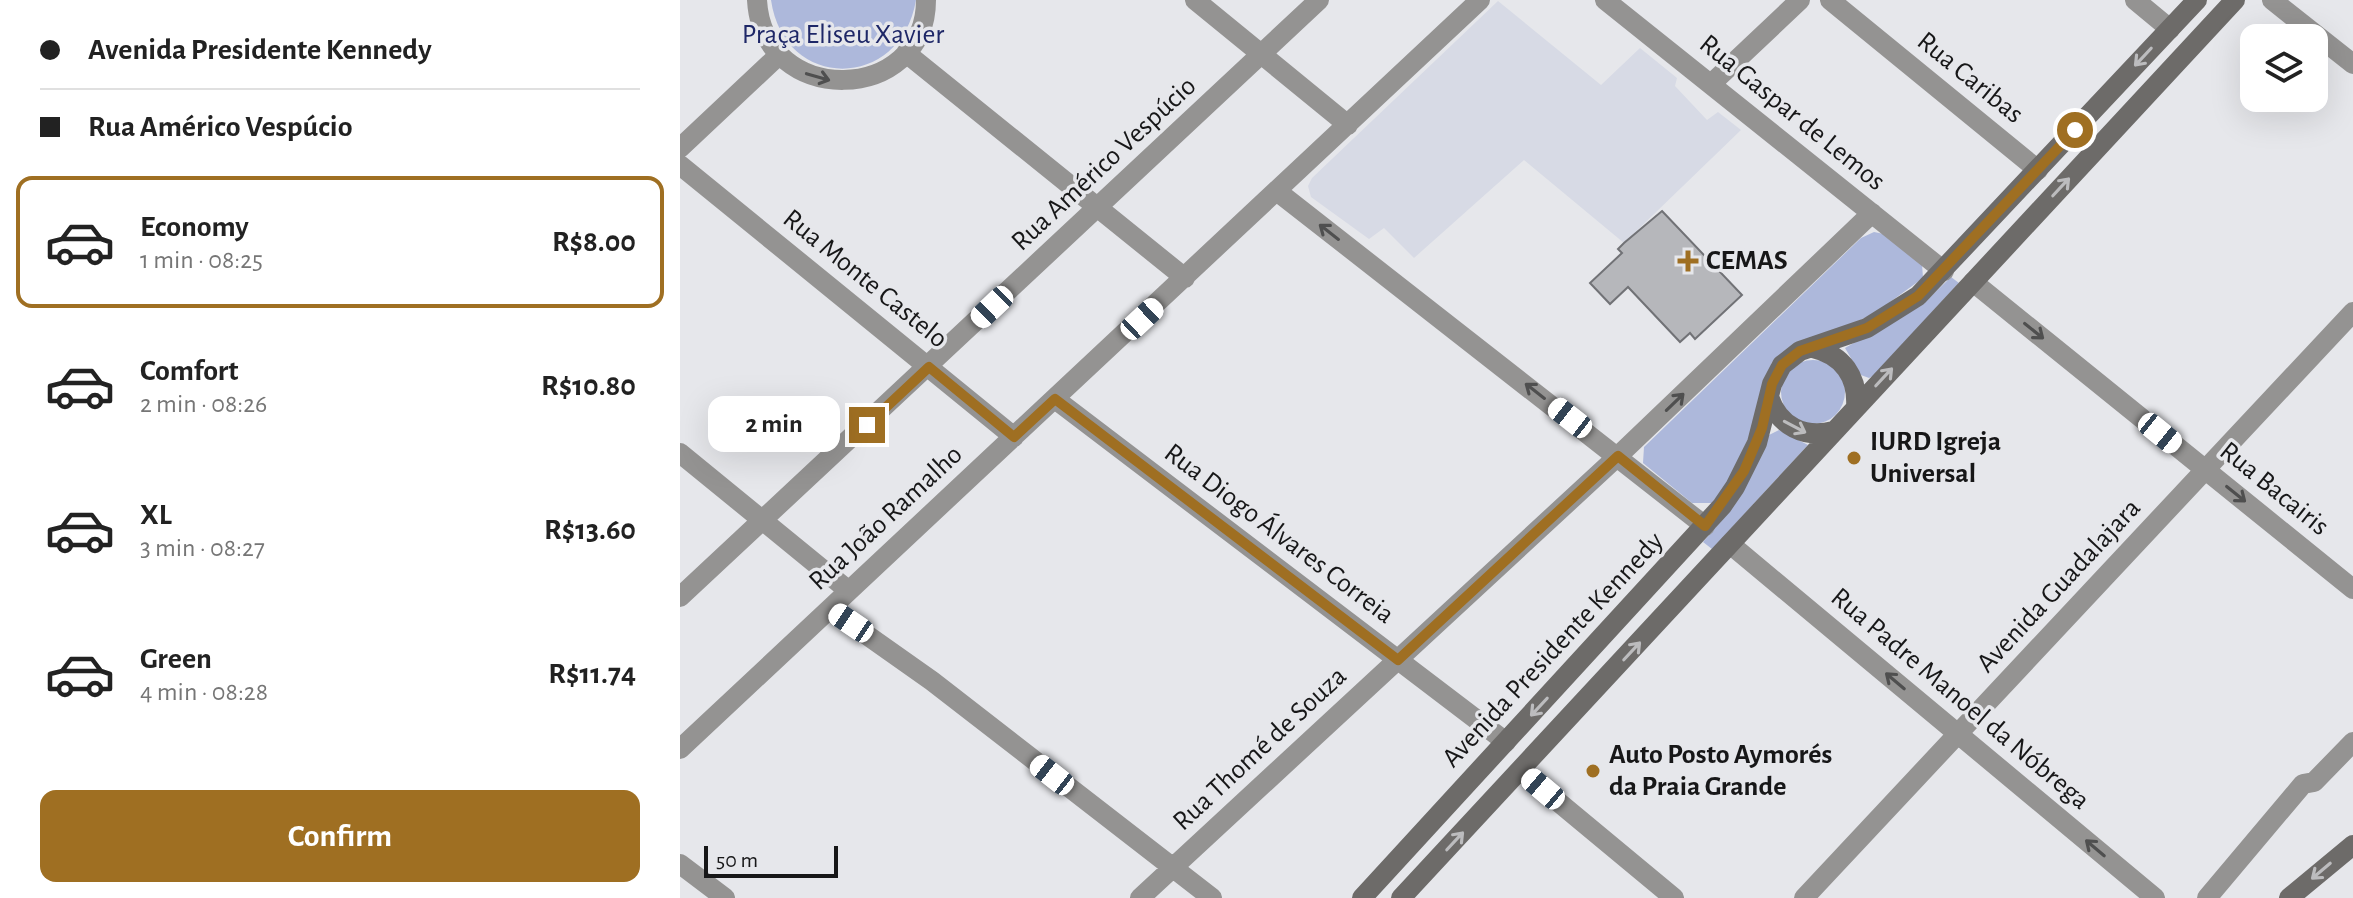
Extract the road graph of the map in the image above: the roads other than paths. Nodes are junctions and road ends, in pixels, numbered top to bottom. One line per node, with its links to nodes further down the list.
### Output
1 (757, 0): 16 (street)
2 (926, 0): 14 (street)
3 (1195, 0): 15 (street)
4 (1319, 0): 15 (street, Rua Américo Vespúcio)
5 (1480, 0): 19 (street, Rua João Ramalho)
6 (1605, 0): 18 (street, Rua Gaspar de Lemos)
7 (1800, 0): 18 (street)
8 (1830, 0): 22 (street, Rua Caribas)
9 (2135, 0): 13 (street)
10 (2197, 0): 13 (main road, Avenida Presidente Kennedy)
11 (2235, 0): 28 (main road, Avenida Presidente Kennedy, one-way to 11)
12 (2272, 0): 17 (street)
13 (2170, 29): 22 (main road, Avenida Presidente Kennedy, one-way to 22)
14 (906, 53): 16 (street, one-way to 14); 24 (street)
15 (1261, 54): 19 (street); 24 (street, Rua Américo Vespúcio)
16 (779, 55): 20 (street)
17 (2353, 64)
18 (1711, 84): 25 (street, Rua Gaspar de Lemos)
19 (1348, 125): 23 (street, Rua João Ramalho)
20 (680, 148)
21 (680, 165): 31 (street, Rua Monte Castelo)
22 (2038, 170): 26 (main road, Avenida Presidente Kennedy)
23 (1278, 192): 27 (street, Rua João Ramalho); 38 (street, one-way to 23)
24 (1098, 208): 27 (street); 31 (street, Rua Américo Vespúcio)
25 (1872, 213): 26 (street, Rua Gaspar de Lemos); 38 (street, Rua Thomé de Souza, one-way to 25)
26 (1944, 271): 30 (main road, Avenida Presidente Kennedy)
27 (1185, 278): 33 (street, Rua João Ramalho)
28 (1973, 282): 34 (main road, Avenida Presidente Kennedy, one-way to 28); 39 (street, Rua Bacairis, one-way to 39)
29 (2353, 312): 39 (street, Avenida Guadalajara)
30 (1813, 348): 32 (main road, Avenida Presidente Kennedy); 34 (main road)
31 (929, 367): 36 (street, Rua Monte Castelo); 40 (street, Rua Américo Vespúcio)
32 (1769, 397): 35 (main road, one-way to 35); 41 (main road, Avenida Presidente Kennedy)
33 (1055, 399): 36 (street, Rua João Ramalho); 47 (street, Rua Diogo Álvares Correia)
34 (1856, 407): 35 (main road, Avenida Presidente Kennedy)
35 (1834, 431): 42 (main road, Avenida Presidente Kennedy)
36 (1014, 437): 44 (street, Rua João Ramalho)
37 (680, 453): 40 (street)
38 (1618, 456): 41 (street); 47 (street, Rua Thomé de Souza)
39 (2206, 471): 43 (street, Rua Bacairis, one-way to 43); 48 (street, Avenida Guadalajara)
40 (763, 521): 44 (street); 45 (street, Rua Américo Vespúcio)
41 (1705, 526): 49 (main road, Avenida Presidente Kennedy, one-way to 49)
42 (1730, 544): 48 (street, Rua Padre Manoel da Nóbrega, one-way to 42); 52 (main road, Avenida Presidente Kennedy, one-way to 42)
43 (2353, 589)
44 (849, 591): 46 (street, Rua João Ramalho)
45 (680, 597)
46 (830, 609): 51 (street, Rua João Ramalho); 55 (street)
47 (1398, 660): 49 (street, Rua Diogo Álvares Correia); 55 (street, Rua Thomé de Souza)
48 (1958, 734): 62 (street, Avenida Guadalajara); 63 (street, Rua Padre Manoel da Nóbrega, one-way to 48)
49 (1506, 742): 59 (main road, Avenida Presidente Kennedy)
50 (2353, 742): 64 (street)
51 (680, 749)
52 (1521, 771): 60 (main road, Avenida Presidente Kennedy, one-way to 52); 61 (street)
53 (2353, 845): 65 (main road, one-way to 65)
54 (680, 864): 56 (street)
55 (1172, 868): 57 (street, Rua Thomé de Souza); 58 (street)
56 (725, 898)
57 (1140, 898)
58 (1212, 898)
59 (1362, 898)
60 (1401, 898)
61 (1674, 898)
62 (1804, 898)
63 (2155, 898)
64 (2207, 898)
65 (2289, 898)

